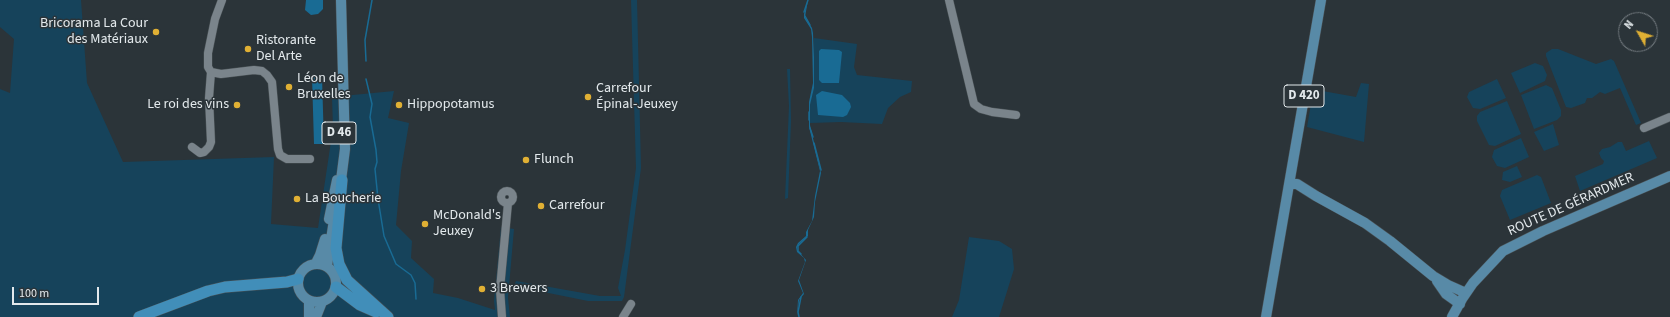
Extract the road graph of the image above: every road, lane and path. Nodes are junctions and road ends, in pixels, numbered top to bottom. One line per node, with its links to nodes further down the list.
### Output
1 (222, 0): 6 (street)
2 (336, 0): 19 (main road, D 46)
3 (341, 0): 14 (main road, D 46)
4 (949, 0): 7 (street)
5 (1321, 0): 12 (main road, D 420)
6 (211, 72): 10 (street); 11 (street)
7 (1016, 115)
8 (1670, 117): 9 (street)
9 (1644, 128)
10 (192, 147)
11 (310, 159)
12 (1292, 169): 15 (main road, D 420); 17 (main road)
13 (1670, 176): 24 (main road, ROUTE DE GÉRARDMER)
14 (342, 180): 20 (main road, D 46); 32 (highway)
15 (1289, 184): 16 (main road, D 420); 17 (main road)
16 (1287, 194): 17 (main road); 35 (main road, D 420)
17 (1316, 196): 21 (main road)
18 (508, 203): 33 (street)
19 (316, 263): 20 (main road); 22 (main road)
20 (327, 266): 23 (main road)
21 (1433, 276): 24 (main road); 28 (main road)
22 (298, 279): 25 (main road); 29 (highway)
23 (336, 287): 26 (main road); 32 (highway)
24 (1466, 293): 28 (main road, ROUTE DE GÉRARDMER)
25 (309, 301): 26 (main road); 30 (main road)
26 (322, 302): 31 (main road)
27 (631, 304): 34 (street)
28 (1460, 304): 36 (main road, ROUTE DE GÉRARDMER)
29 (139, 317)
30 (308, 317)
31 (316, 317)
32 (388, 317)
33 (502, 317)
34 (623, 317)
35 (1266, 317)
36 (1452, 317)

